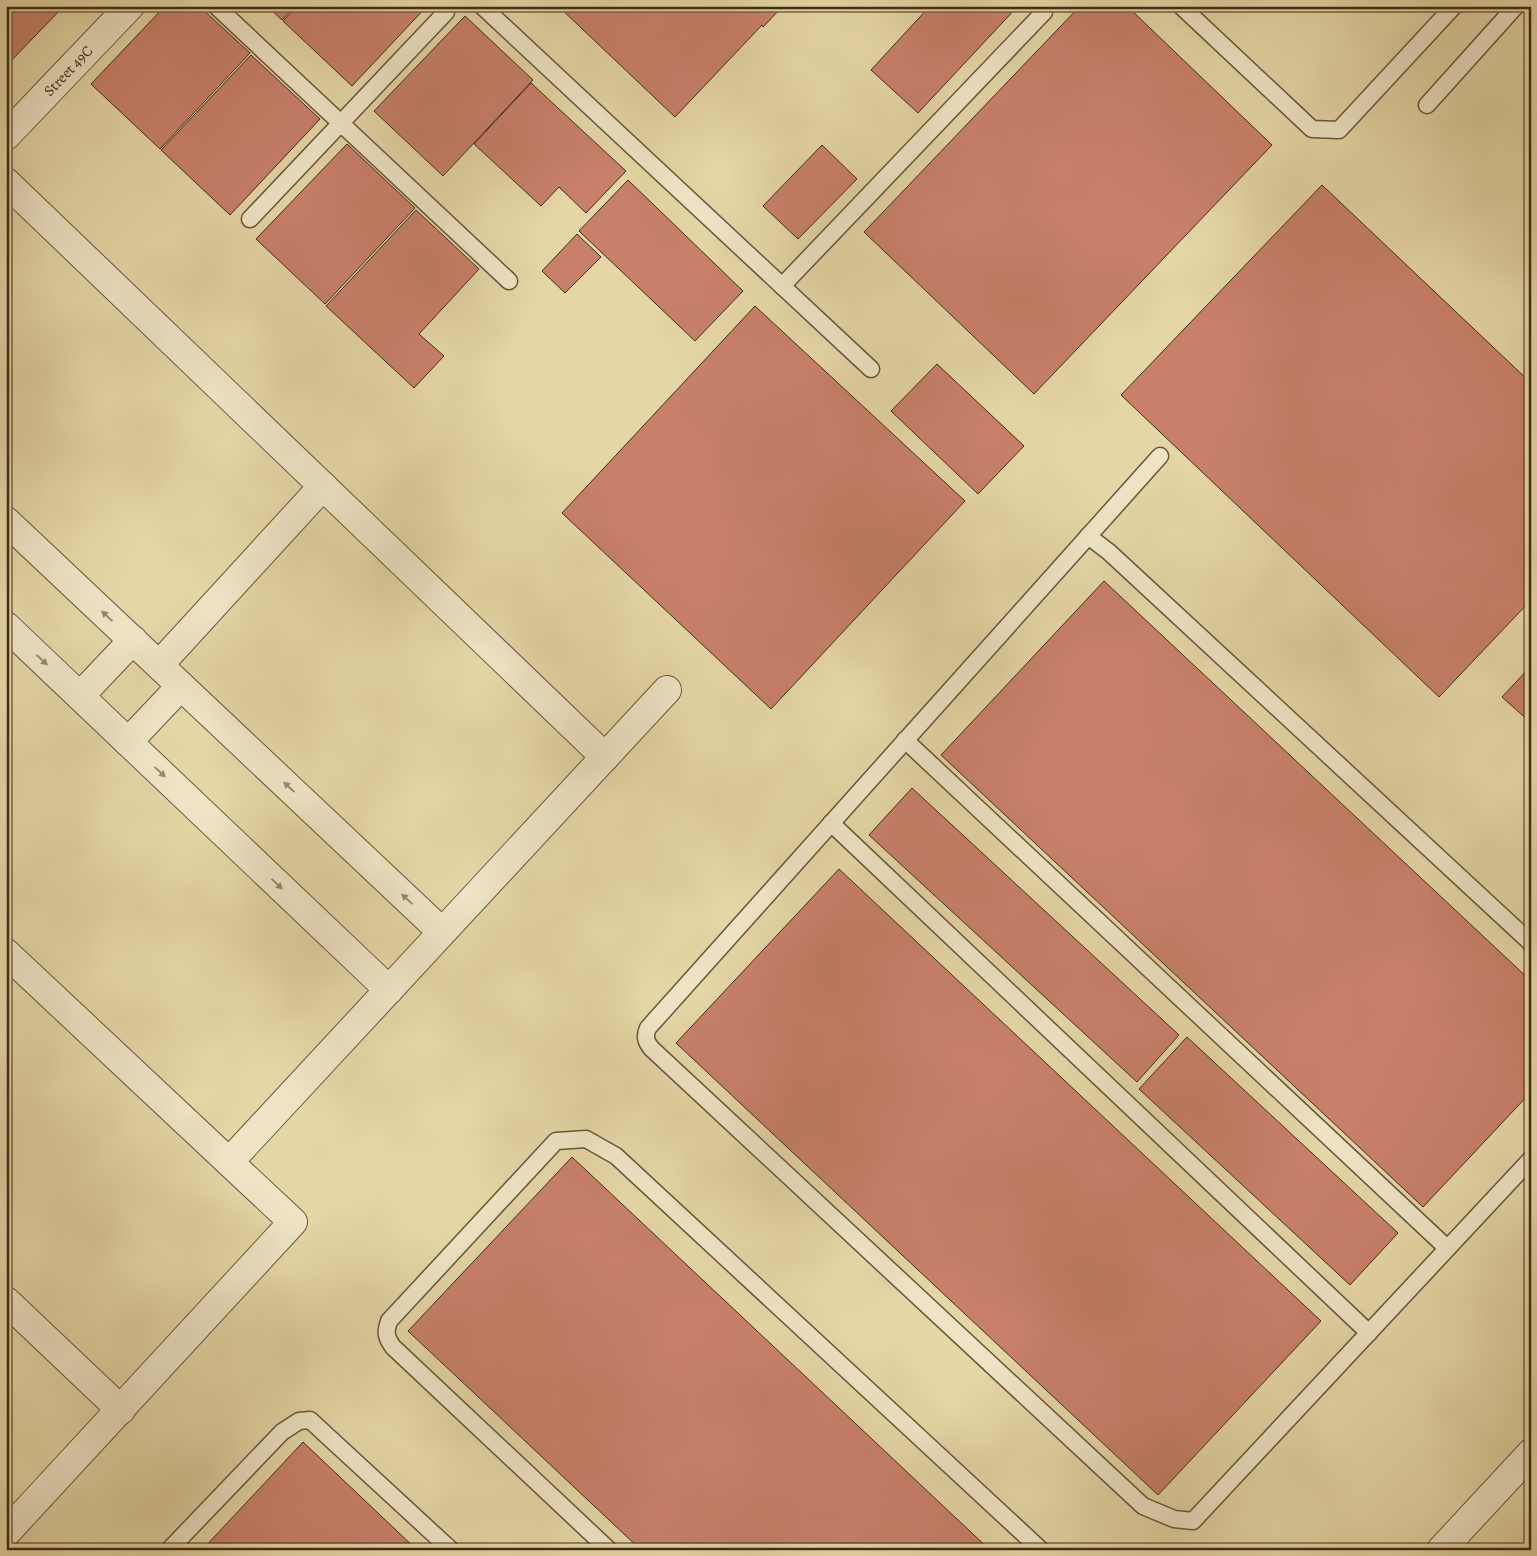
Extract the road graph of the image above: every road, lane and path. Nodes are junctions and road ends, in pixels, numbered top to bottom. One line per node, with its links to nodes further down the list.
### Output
1 (130, 6): 11 (street, Street 49C)
2 (216, 6): 10 (lane)
3 (482, 6): 15 (lane)
4 (1181, 6): 5 (lane)
5 (1454, 6)
6 (1516, 6): 9 (lane)
7 (446, 12): 10 (lane)
8 (1044, 12): 15 (lane)
9 (1427, 105)
10 (341, 123): 13 (lane); 14 (lane)
11 (6, 136)
12 (6, 182): 18 (street)
13 (250, 219)
14 (510, 281)
15 (782, 286): 16 (lane)
16 (871, 369)
17 (1160, 456): 20 (lane)
18 (323, 486): 23 (street); 29 (street)
19 (6, 521): 22 (street, one-way to 19)
20 (1088, 536): 27 (lane); 32 (lane)
21 (6, 626): 26 (street, one-way to 26)
22 (133, 640): 23 (street); 26 (street)
23 (159, 665): 24 (street)
24 (181, 686): 28 (street); 31 (street, one-way to 24)
25 (667, 690): 29 (street)
26 (80, 696): 28 (street)
27 (904, 740): 30 (lane); 37 (lane)
28 (128, 742): 34 (street, one-way to 34)
29 (605, 757): 31 (street)
30 (831, 823): 39 (lane); 39 (lane)
31 (442, 932): 34 (street)
32 (1531, 943)
33 (6, 954): 36 (street)
34 (389, 990): 36 (street)
35 (1531, 1159): 37 (lane)
36 (228, 1162): 40 (street)
37 (1448, 1248): 39 (lane)
38 (6, 1301): 40 (street)
39 (1369, 1333)
40 (120, 1410): 42 (street)
41 (1531, 1453): 47 (street)
42 (6, 1533)
43 (169, 1550): 44 (lane)
44 (451, 1550)
45 (609, 1550): 46 (lane)
46 (1041, 1550)
47 (1441, 1550)

